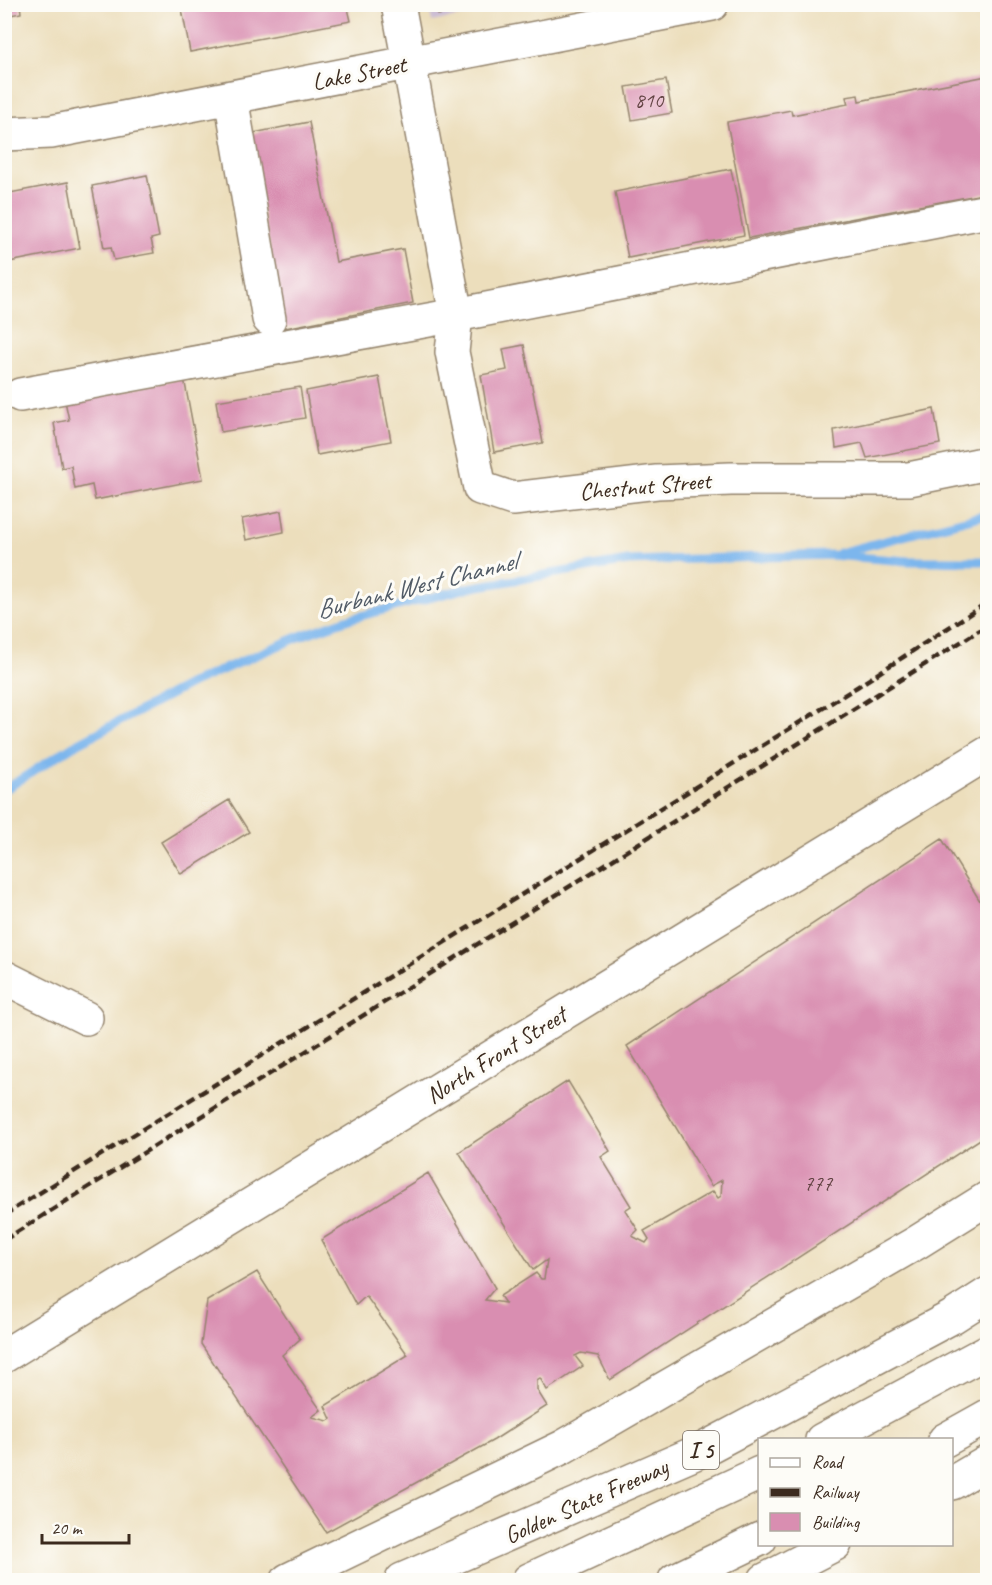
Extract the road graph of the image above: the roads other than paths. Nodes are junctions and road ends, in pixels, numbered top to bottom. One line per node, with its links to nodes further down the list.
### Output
1 (398, 4): 3 (main road, Chestnut Street)
2 (712, 4): 3 (main road, Lake Street)
3 (409, 63): 4 (main road, Lake Street); 7 (main road, Chestnut Street)
4 (231, 97): 5 (main road, Lake Street); 8 (main road)
5 (4, 134)
6 (987, 212): 7 (main road)
7 (456, 315): 9 (main road); 10 (main road, Chestnut Street)
8 (269, 319)
9 (20, 395)
10 (987, 463)
11 (987, 753): 17 (main road, North Front Street)
12 (4, 977): 13 (main road)
13 (86, 1018)
14 (987, 1198): 26 (main road)
15 (987, 1294): 27 (main road, Golden State Freeway / I 5)
16 (987, 1351): 19 (main road)
17 (4, 1356)
18 (987, 1416): 20 (main road)
19 (826, 1438)
20 (948, 1438)
21 (987, 1462): 23 (main road)
22 (758, 1473): 28 (main road)
23 (953, 1482)
24 (758, 1540): 29 (main road)
25 (833, 1546): 30 (main road)
26 (288, 1581)
27 (402, 1581)
28 (529, 1581)
29 (675, 1581)
30 (765, 1581)

